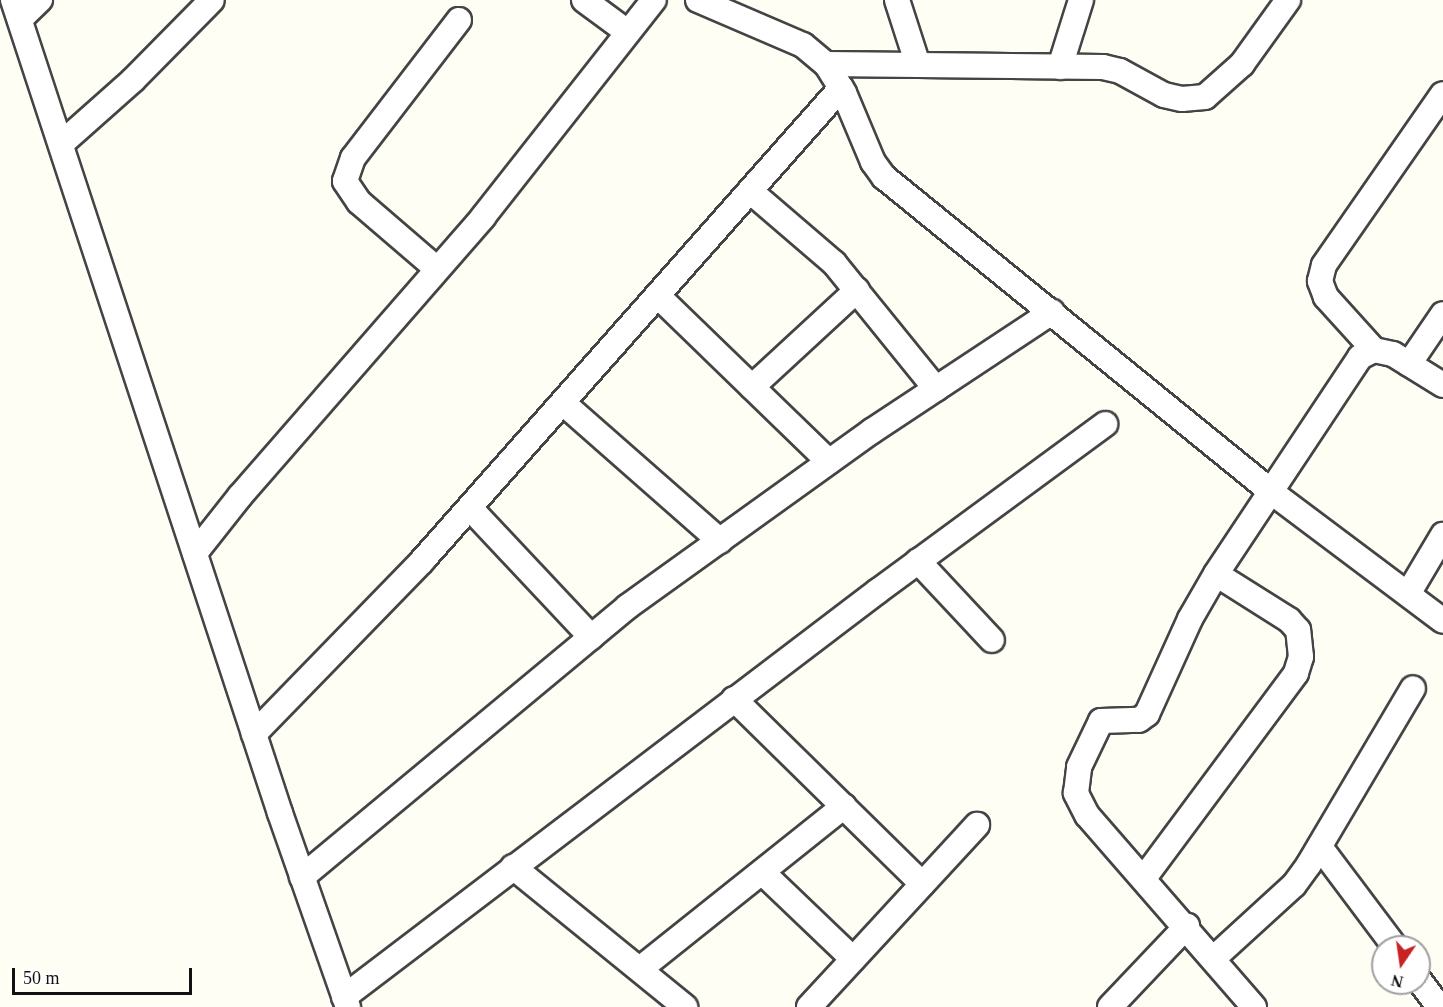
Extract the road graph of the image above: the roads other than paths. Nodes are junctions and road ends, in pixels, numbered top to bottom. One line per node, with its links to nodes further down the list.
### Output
1 (40, 0): 9 (street)
2 (212, 0): 17 (street)
3 (584, 0): 11 (street)
4 (654, 0): 11 (street)
5 (897, 0): 13 (street)
6 (1081, 0): 14 (street)
7 (1288, 0): 14 (street)
8 (708, 2): 12 (street)
9 (16, 10): 17 (street)
10 (459, 20): 19 (street)
11 (626, 31): 19 (street)
12 (826, 64): 13 (street); 15 (street)
13 (918, 65): 14 (street)
14 (1060, 67)
15 (841, 88): 18 (street); 22 (street)
16 (1443, 94): 24 (street)
17 (61, 144): 36 (street)
18 (750, 191): 20 (street); 21 (street)
19 (437, 270): 36 (street)
20 (857, 290): 27 (street); 28 (street)
21 (658, 296): 27 (street); 29 (street)
22 (1052, 312): 28 (street); 32 (street)
23 (1443, 314): 25 (street)
24 (1374, 350): 25 (street); 32 (street)
25 (1409, 364): 26 (street)
26 (1443, 385)
27 (752, 387): 31 (street)
28 (936, 389): 31 (street)
29 (563, 404): 33 (street); 35 (street)
30 (1105, 424): 37 (street)
31 (829, 462): 35 (street)
32 (1270, 492): 38 (street); 39 (street)
33 (470, 508): 41 (street); 45 (street)
34 (1443, 535): 39 (street)
35 (720, 541): 41 (street)
36 (195, 553): 45 (street)
37 (918, 561): 42 (street); 44 (street)
38 (1216, 574): 52 (street); 52 (street)
39 (1408, 594): 40 (street)
40 (1443, 621)
41 (591, 637): 51 (street)
42 (992, 640)
43 (1413, 688): 48 (street)
44 (734, 699): 46 (street); 49 (street)
45 (254, 734): 51 (street)
46 (844, 806): 50 (street); 53 (street)
47 (976, 825): 53 (street)
48 (1320, 847): 55 (street); 56 (street)
49 (513, 867): 58 (street); 59 (street)
50 (762, 872): 57 (street); 58 (street)
51 (302, 877): 59 (street)
52 (1144, 878): 54 (street)
53 (922, 884): 57 (street)
54 (1187, 926): 56 (street); 62 (street)
55 (1386, 935)
56 (1214, 958): 63 (street)
57 (854, 959): 61 (street)
58 (640, 969): 60 (street)
59 (346, 1002)
60 (684, 1007)
61 (809, 1007)
62 (1110, 1007)
63 (1254, 1007)

